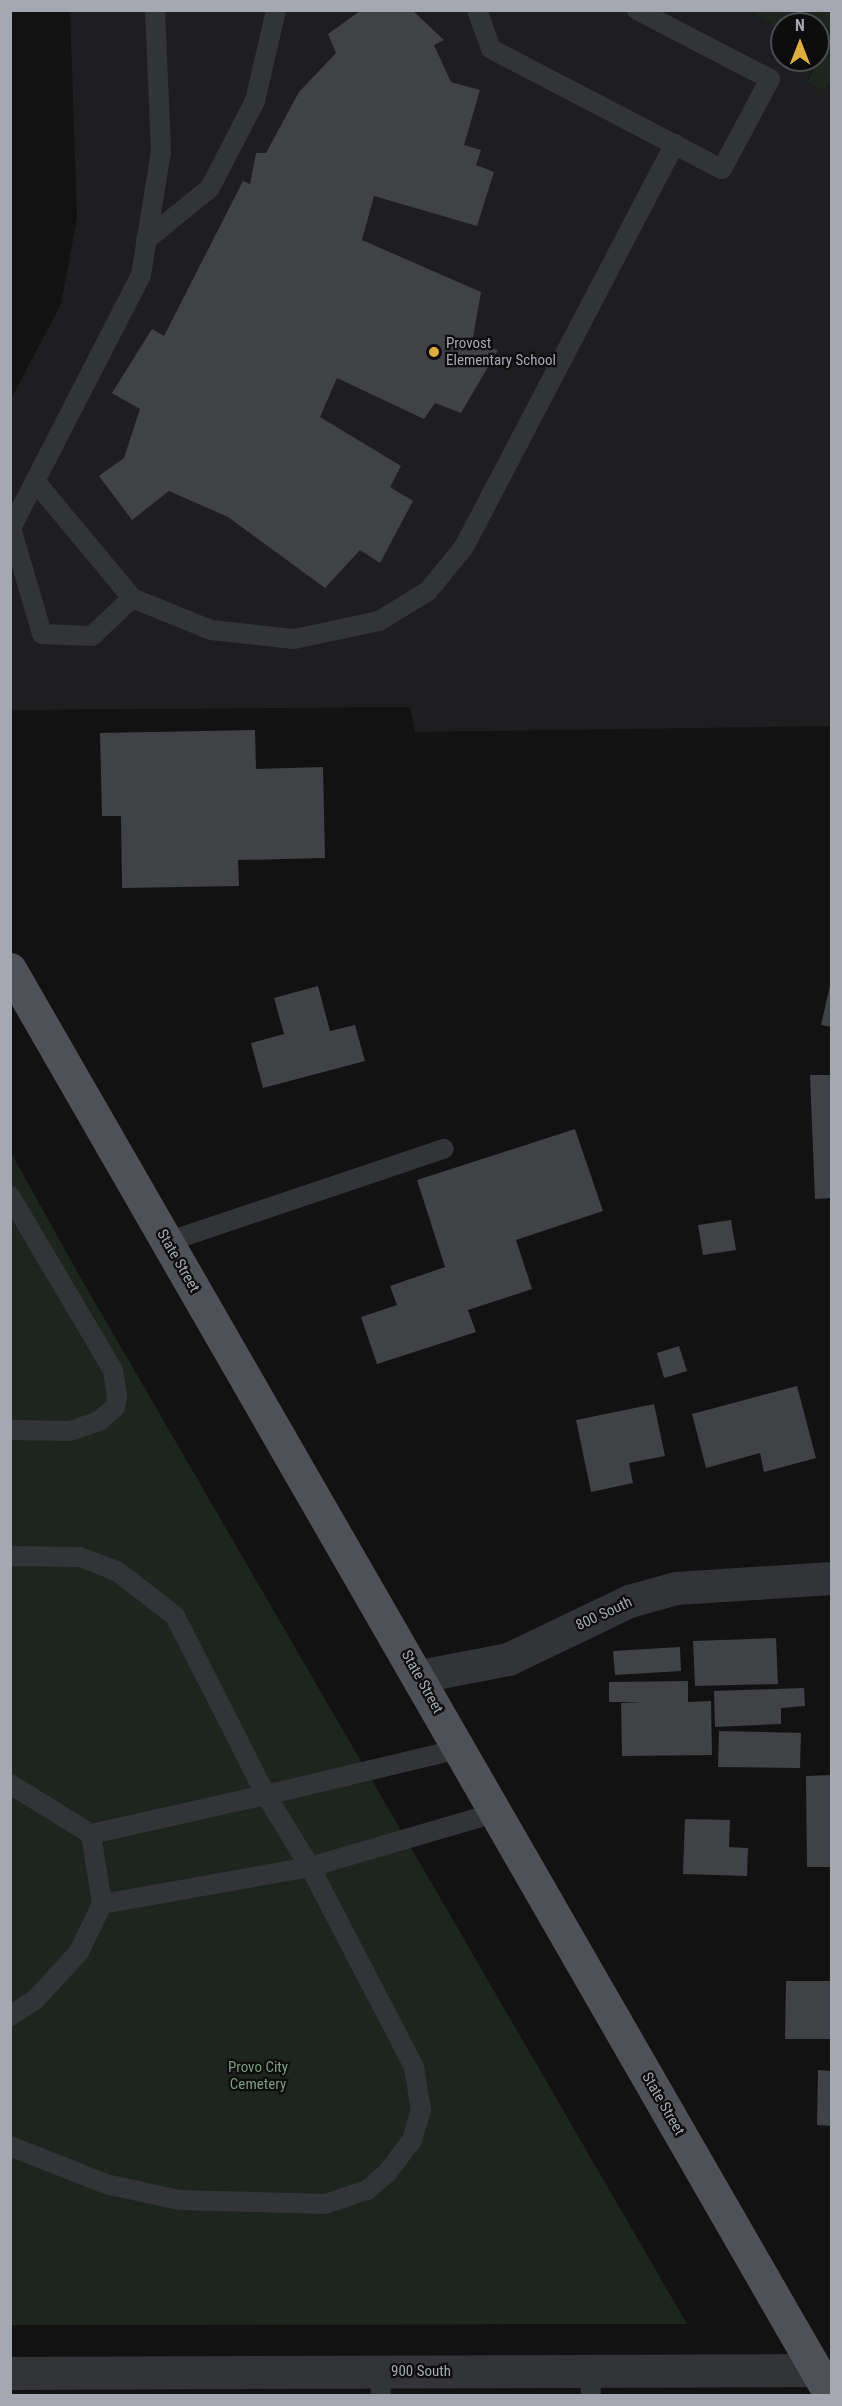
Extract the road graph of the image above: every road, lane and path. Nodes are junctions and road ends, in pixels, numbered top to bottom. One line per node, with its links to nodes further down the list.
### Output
1 (155, 10): 6 (lane)
2 (276, 10): 6 (lane)
3 (477, 10): 5 (lane)
4 (637, 10): 5 (lane)
5 (675, 144): 8 (lane)
6 (146, 240): 7 (lane)
7 (35, 481): 8 (lane); 8 (lane)
8 (132, 598)
9 (10, 969): 12 (main road, State Street)
10 (444, 1149): 12 (lane)
11 (10, 1196): 13 (lane)
12 (167, 1242): 16 (main road, State Street)
13 (10, 1430)
14 (10, 1556): 19 (lane)
15 (831, 1578): 16 (street, 800 South)
16 (420, 1677): 17 (main road, State Street)
17 (459, 1749): 19 (lane); 20 (main road, State Street)
18 (10, 1784): 21 (lane)
19 (266, 1795): 21 (lane); 22 (lane)
20 (495, 1813): 22 (lane); 27 (main road, State Street)
21 (91, 1834): 23 (lane)
22 (310, 1867): 23 (lane); 25 (lane)
23 (102, 1904): 24 (lane)
24 (10, 2016)
25 (10, 2146)
26 (10, 2373): 29 (street, 900 South)
27 (826, 2379): 28 (street, 900 South)
28 (591, 2383): 29 (street, 900 South)
29 (381, 2384)

